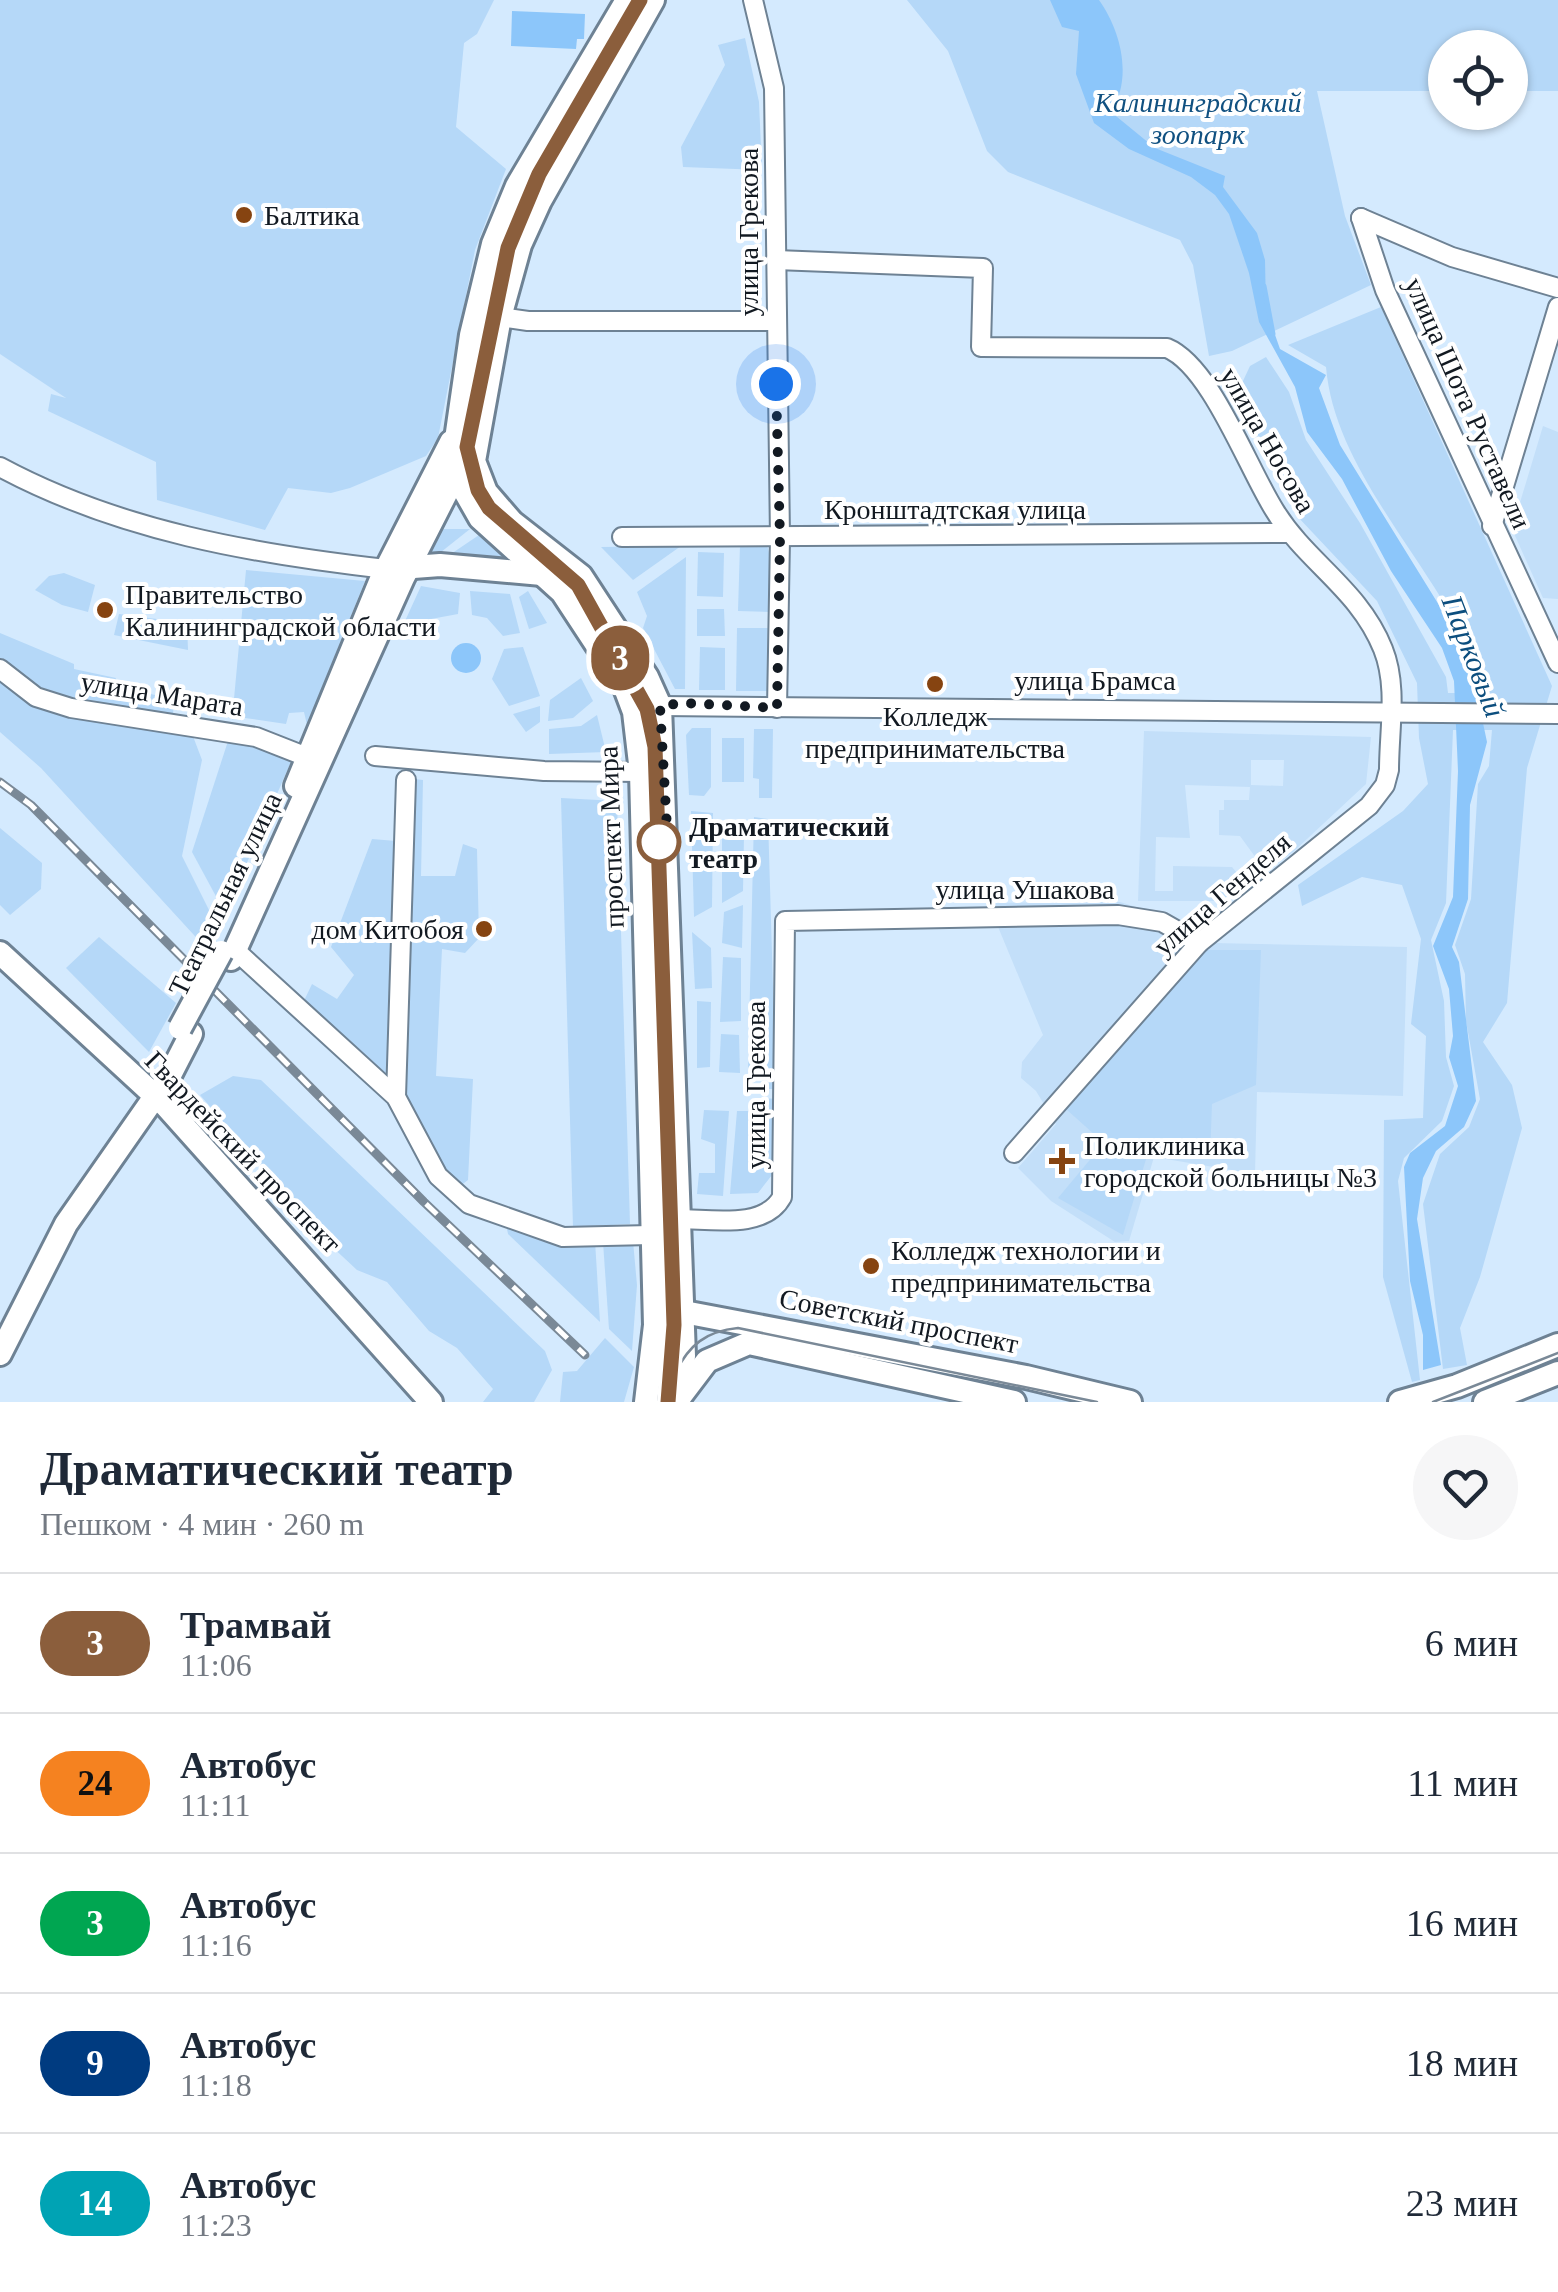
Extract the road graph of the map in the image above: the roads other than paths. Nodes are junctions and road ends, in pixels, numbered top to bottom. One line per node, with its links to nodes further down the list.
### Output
1 (627, 0): 9 (main road, проспект Мира)
2 (653, 0): 7 (main road, проспект Мира)
3 (753, 0): 4 (street, улица Грекова)
4 (776, 260): 8 (street, улица Грекова); 17 (street, улица Носова)
5 (1558, 288): 15 (street, улица Шота Руставели)
6 (1558, 307): 15 (street)
7 (500, 317): 8 (street); 9 (main road, проспект Мира)
8 (775, 321): 19 (street, улица Грекова)
9 (464, 442): 11 (main road, проспект Мира); 13 (main road, проспект Мира); 16 (main road, Театральная улица)
10 (0, 466): 20 (street)
11 (456, 476): 12 (main road, проспект Мира); 14 (main road, Театральная улица)
12 (479, 517): 13 (main road); 14 (main road); 21 (main road, проспект Мира)
13 (512, 522): 24 (main road, проспект Мира)
14 (431, 524): 16 (main road); 20 (main road, Театральная улица)
15 (1492, 526): 22 (street, улица Шота Руставели)
16 (406, 530): 20 (main road, Театральная улица)
17 (1290, 533): 19 (street, Кронштадтская улица); 27 (street, улица Носова)
18 (622, 537): 19 (street, Кронштадтская улица)
19 (780, 538): 25 (street, улица Грекова)
20 (397, 569): 21 (main road); 30 (main road, Театральная улица)
21 (546, 575): 26 (main road, проспект Мира)
22 (1558, 663)
23 (0, 670): 30 (street, улица Марата)
24 (660, 706): 25 (street, улица Брамса); 26 (main road, улица Брамса); 32 (main road, проспект Мира)
25 (777, 708): 27 (street, улица Брамса)
26 (634, 712): 31 (main road, проспект Мира)
27 (1390, 712): 28 (street, улица Брамса); 35 (street, улица Генделя)
28 (1549, 714)
29 (375, 756): 31 (street)
30 (314, 760): 37 (main road, Театральная улица)
31 (631, 772): 32 (main road); 42 (main road, проспект Мира)
32 (666, 772): 41 (main road, проспект Мира)
33 (406, 780): 39 (street)
34 (785, 921): 35 (street, улица Ушакова); 41 (street, улица Грекова)
35 (1199, 943): 40 (street, улица Генделя)
36 (0, 953): 38 (main road, Гвардейский проспект)
37 (229, 954): 38 (main road, Театральная улица); 39 (street)
38 (150, 1092): 45 (main road, Театральная улица); 47 (main road, Театральная улица); 50 (main road, Гвардейский проспект)
39 (396, 1097): 42 (street)
40 (1014, 1153)
41 (679, 1227): 42 (main road); 43 (main road, проспект Мира)
42 (650, 1235): 44 (main road, проспект Мира)
43 (682, 1308): 44 (main road, Советский проспект); 49 (main road, проспект Мира); 53 (main road, Советский проспект)
44 (655, 1317): 51 (main road, проспект Мира)
45 (0, 1322)
46 (1558, 1345): 54 (main road)
47 (0, 1354)
48 (1558, 1374): 55 (main road)
49 (680, 1398): 52 (main road, Советский проспект)
50 (431, 1402)
51 (646, 1402)
52 (1014, 1402)
53 (1130, 1402)
54 (1400, 1402)
55 (1486, 1402)

